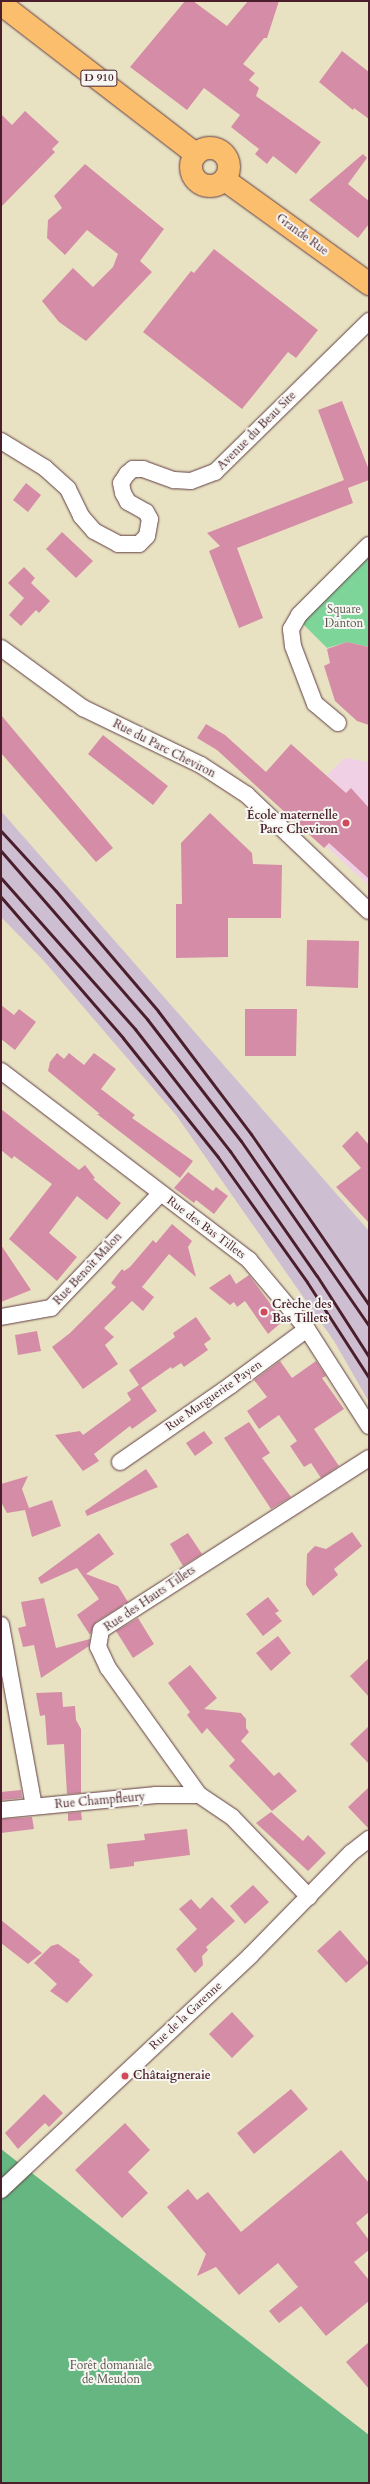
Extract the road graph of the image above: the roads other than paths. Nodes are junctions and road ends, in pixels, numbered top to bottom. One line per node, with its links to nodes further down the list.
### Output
1 (1, 4): 2 (main road, Grande Rue / D 910)
2 (369, 284)
3 (369, 321): 4 (street, Avenue du Beau Site)
4 (1, 441)
5 (369, 545): 7 (street)
6 (1, 648): 8 (street, Rue du Parc Cheviron)
7 (338, 723)
8 (369, 912)
9 (1, 1071): 10 (street, Rue des Bas Tillets)
10 (160, 1194): 11 (street, Rue Benoît Malon); 12 (street, Rue des Bas Tillets)
11 (1, 1317)
12 (307, 1329): 13 (street, Rue des Bas Tillets); 15 (street, Rue Marguerite Payen)
13 (369, 1426)
14 (369, 1458): 17 (street, Rue des Hauts Tillets)
15 (120, 1462)
16 (1, 1625): 18 (street)
17 (199, 1796): 18 (street, Rue Champfleury); 21 (street, Rue des Hauts Tillets)
18 (34, 1806): 19 (street, Rue Champfleury)
19 (1, 1810)
20 (369, 1839): 21 (street, Rue de la Garenne)
21 (309, 1897): 22 (street, Rue de la Garenne)
22 (1, 2190)

